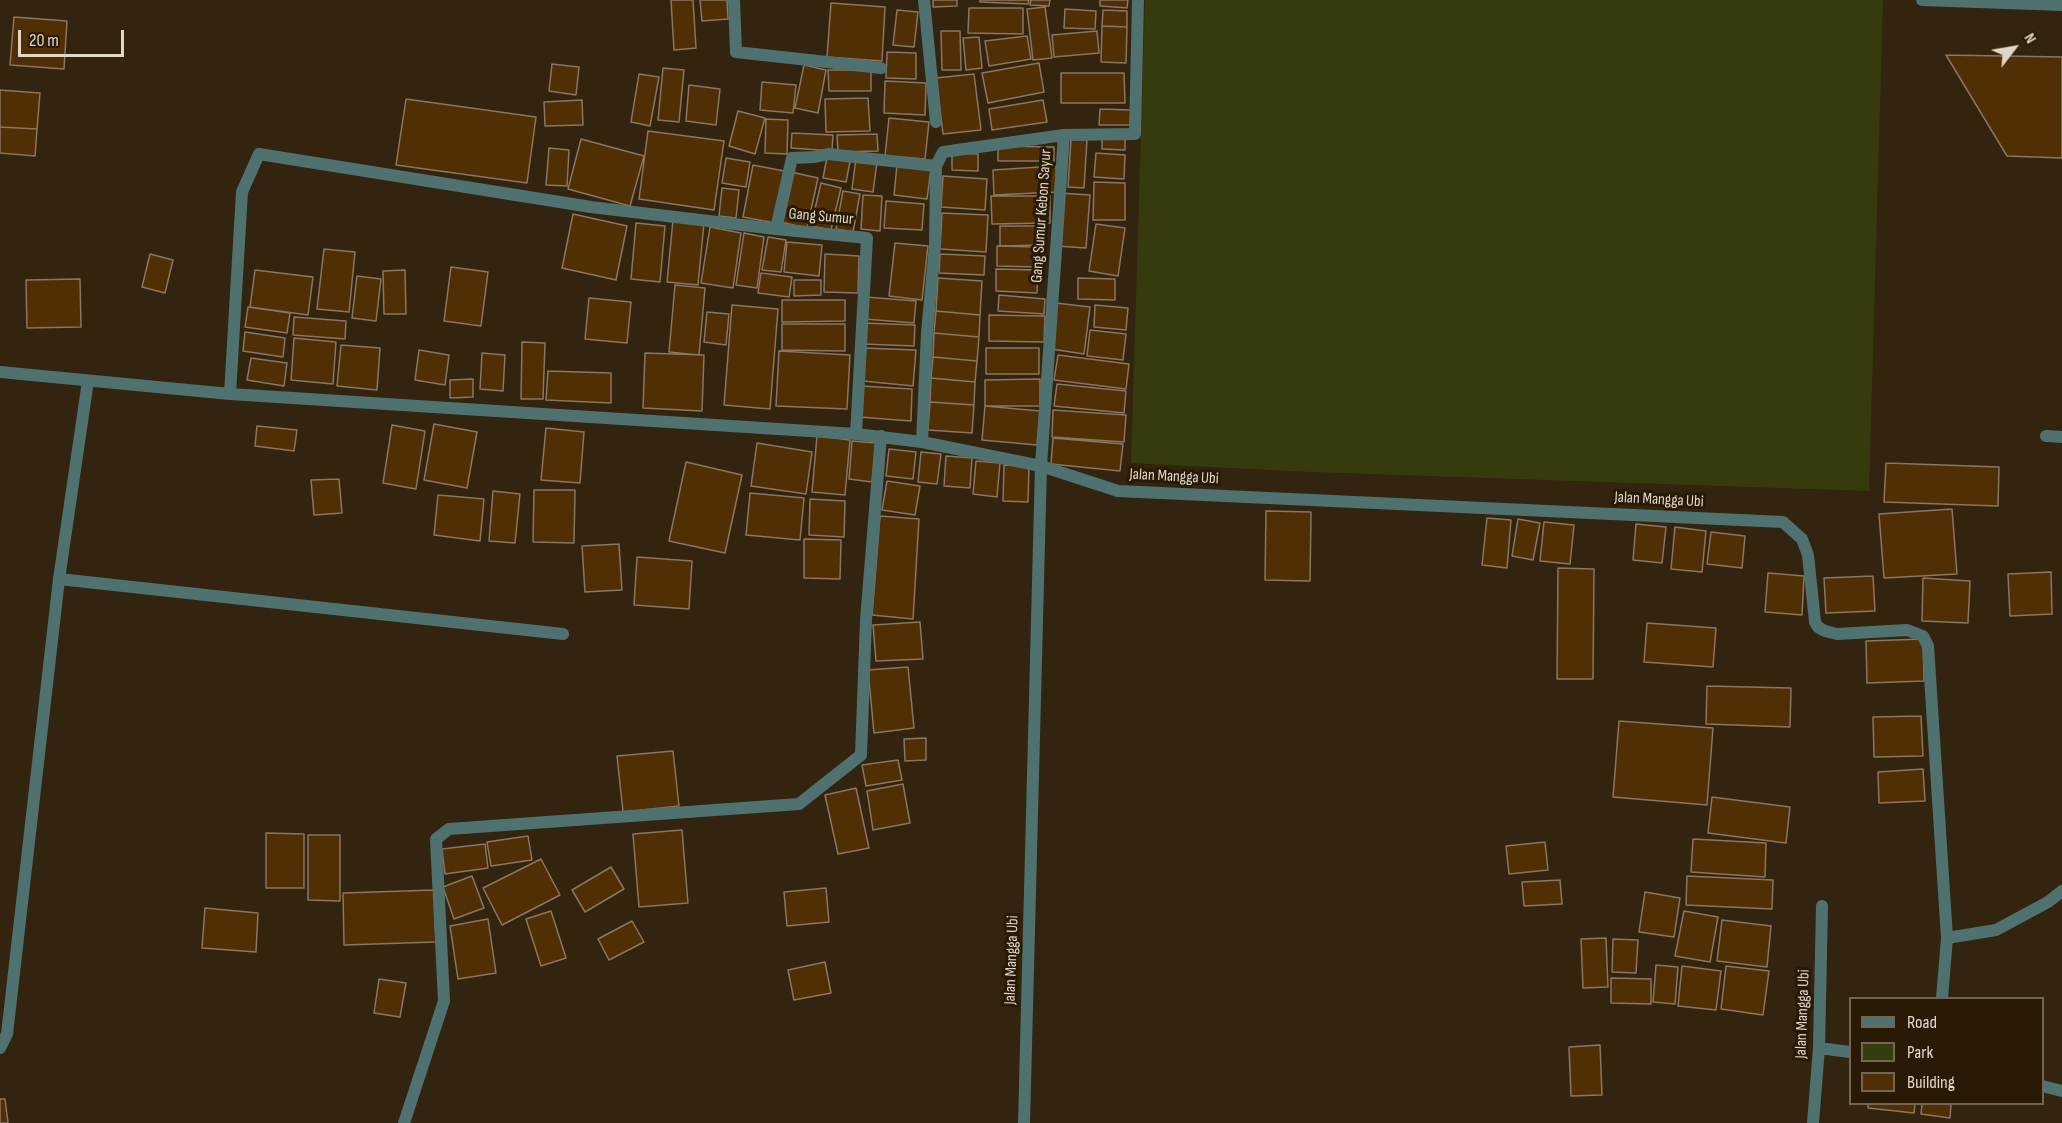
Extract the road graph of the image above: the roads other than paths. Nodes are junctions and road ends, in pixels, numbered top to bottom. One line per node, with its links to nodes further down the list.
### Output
1 (734, 0): 6 (street)
2 (924, 0): 7 (street)
3 (1138, 0): 8 (street, Gang Sumur Kebon Sayur)
4 (1922, 0): 5 (street)
5 (2062, 4)
6 (881, 68)
7 (936, 122)
8 (1064, 135): 9 (street); 19 (street, Gang Sumur Kebon Sayur)
9 (936, 166): 10 (street, Gang Sumur); 18 (street)
10 (776, 229): 13 (street); 14 (street, Gang Sumur)
11 (0, 372): 12 (street)
12 (88, 381): 13 (street); 20 (street)
13 (230, 394): 14 (street)
14 (856, 434): 15 (street)
15 (881, 436): 18 (street); 31 (street)
16 (2046, 436): 17 (street)
17 (2062, 436)
18 (922, 442): 19 (street)
19 (1041, 466): 24 (street, Jalan Mangga Ubi); 32 (street, Jalan Mangga Ubi)
20 (59, 579): 21 (street); 26 (street)
21 (563, 633)
22 (2062, 891): 24 (street)
23 (1822, 906): 27 (street, Jalan Mangga Ubi)
24 (1947, 938): 25 (street)
25 (1942, 997)
26 (0, 1048)
27 (1820, 1048): 28 (street); 33 (street, Jalan Mangga Ubi)
28 (1849, 1052)
29 (2044, 1086): 30 (street)
30 (2062, 1091)
31 (404, 1123)
32 (1024, 1123)
33 (1813, 1123)

